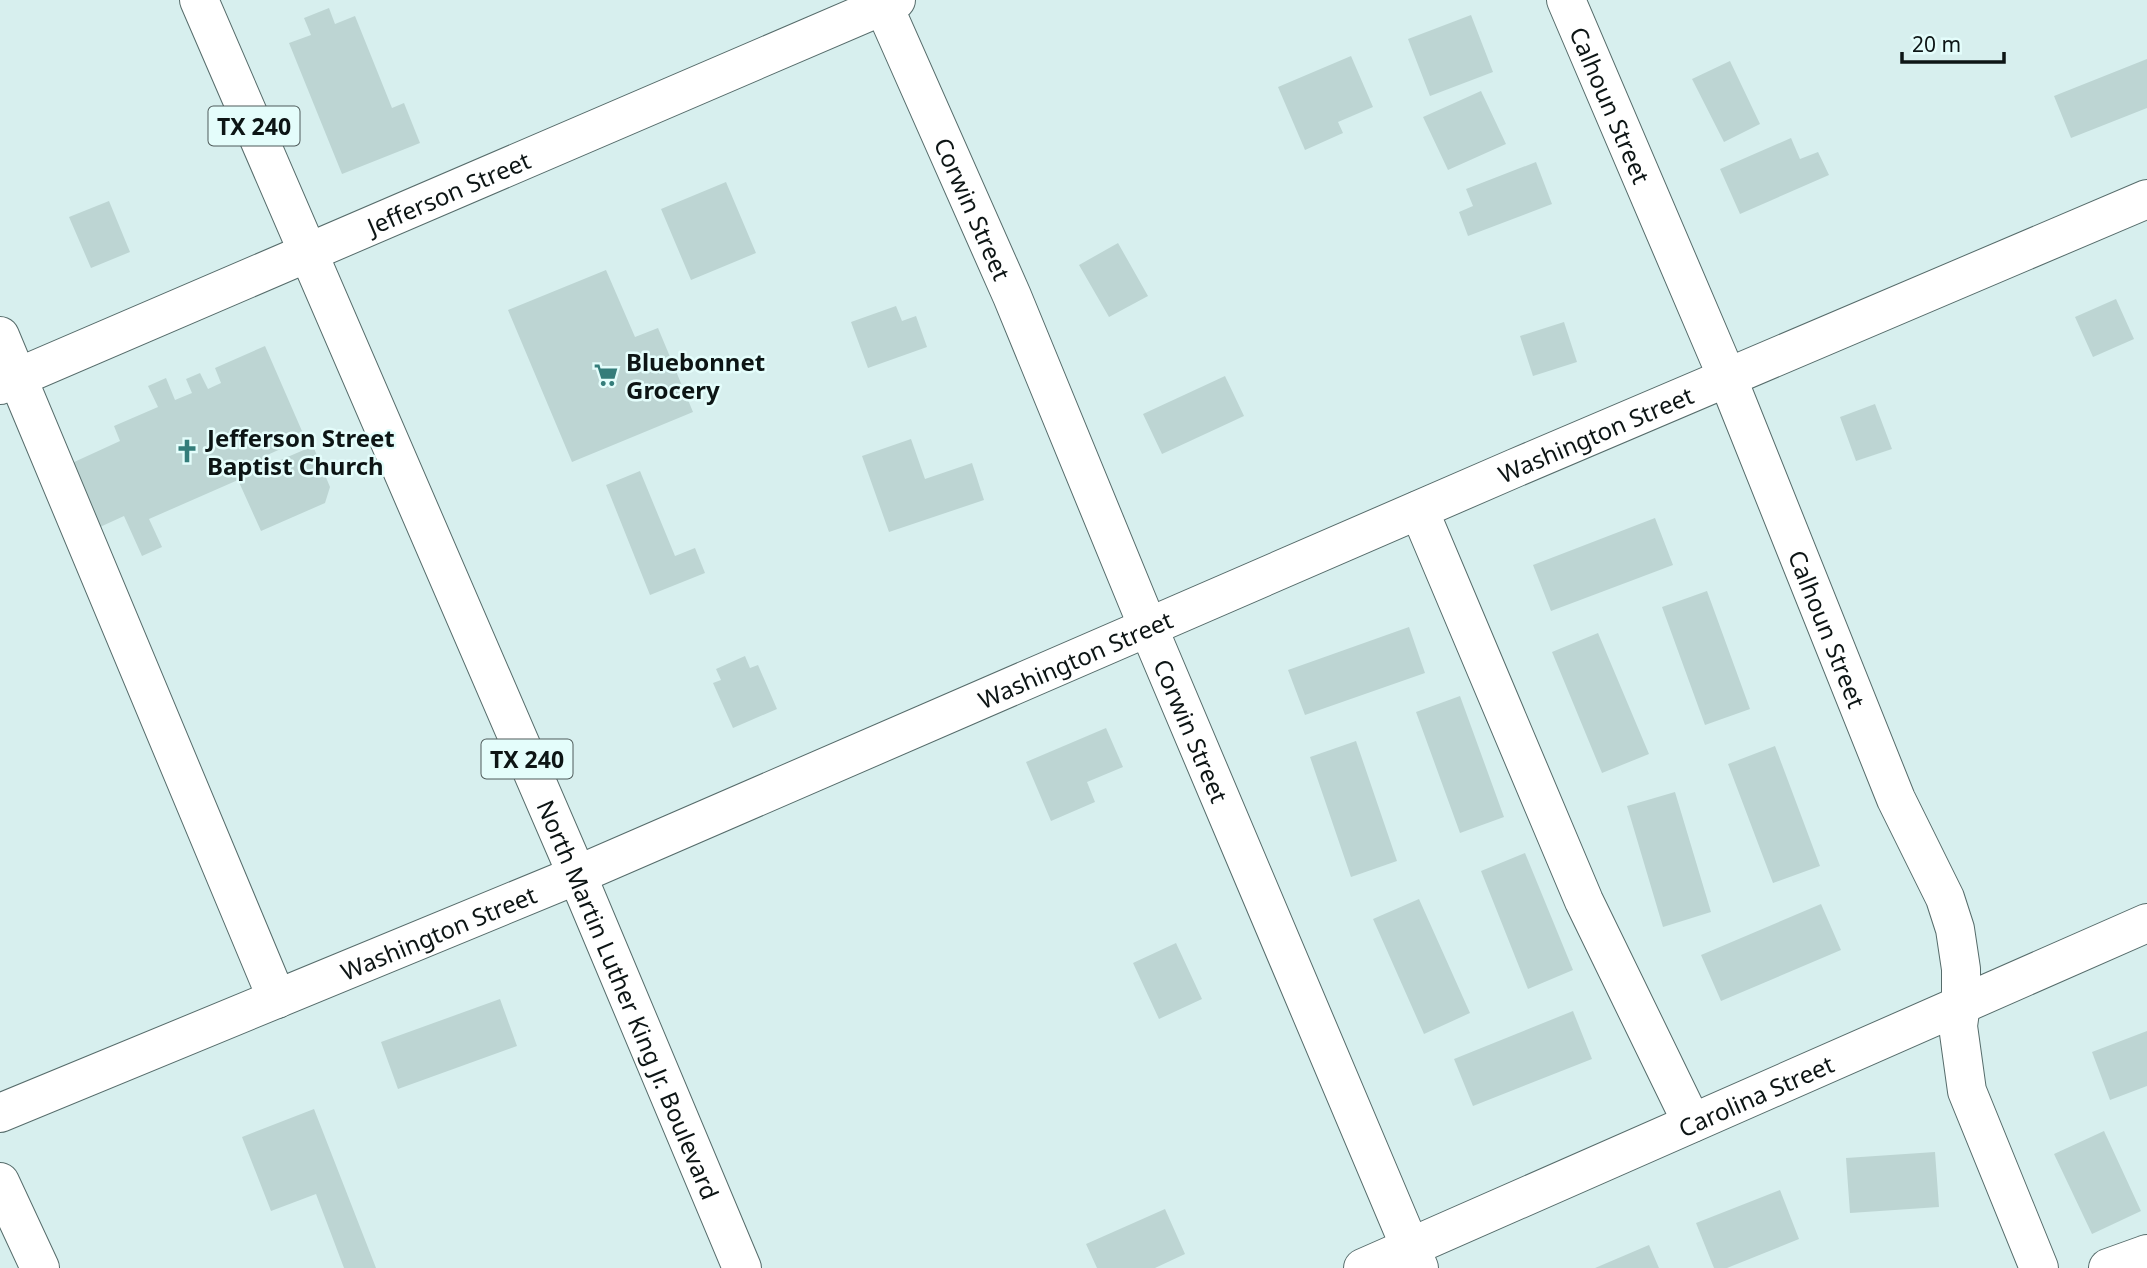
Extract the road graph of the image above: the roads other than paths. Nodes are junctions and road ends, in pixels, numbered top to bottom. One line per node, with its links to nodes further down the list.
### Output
1 (199, 0): 5 (street, North Martin Luther King Jr. Boulevard / TX 240)
2 (1566, 0): 7 (street, Calhoun Street)
3 (887, 2): 5 (street, Jefferson Street); 10 (street, Corwin Street)
4 (2147, 199): 7 (street, Washington Street)
5 (308, 253): 8 (street, Jefferson Street); 11 (street, North Martin Luther King Jr. Boulevard / TX 240)
6 (0, 335): 8 (street)
7 (1727, 377): 9 (street, Washington Street); 14 (street, Calhoun Street)
8 (9, 381): 13 (street)
9 (1419, 510): 10 (street, Washington Street); 16 (street)
10 (1148, 627): 11 (street, Washington Street); 19 (street, Corwin Street)
11 (577, 875): 13 (street, Washington Street); 21 (street, North Martin Luther King Jr. Boulevard / TX 240)
12 (2147, 923): 14 (street, Carolina Street)
13 (276, 999): 15 (street, Washington Street)
14 (1961, 1004): 16 (street, Carolina Street); 23 (street, Calhoun Street)
15 (0, 1113)
16 (1692, 1123): 19 (street, Carolina Street)
17 (0, 1182): 20 (street)
18 (2147, 1254): 24 (street)
19 (1414, 1258): 22 (street, Carolina Street)
20 (40, 1268)
21 (742, 1268)
22 (1363, 1268)
23 (2039, 1268)
24 (2108, 1268)

